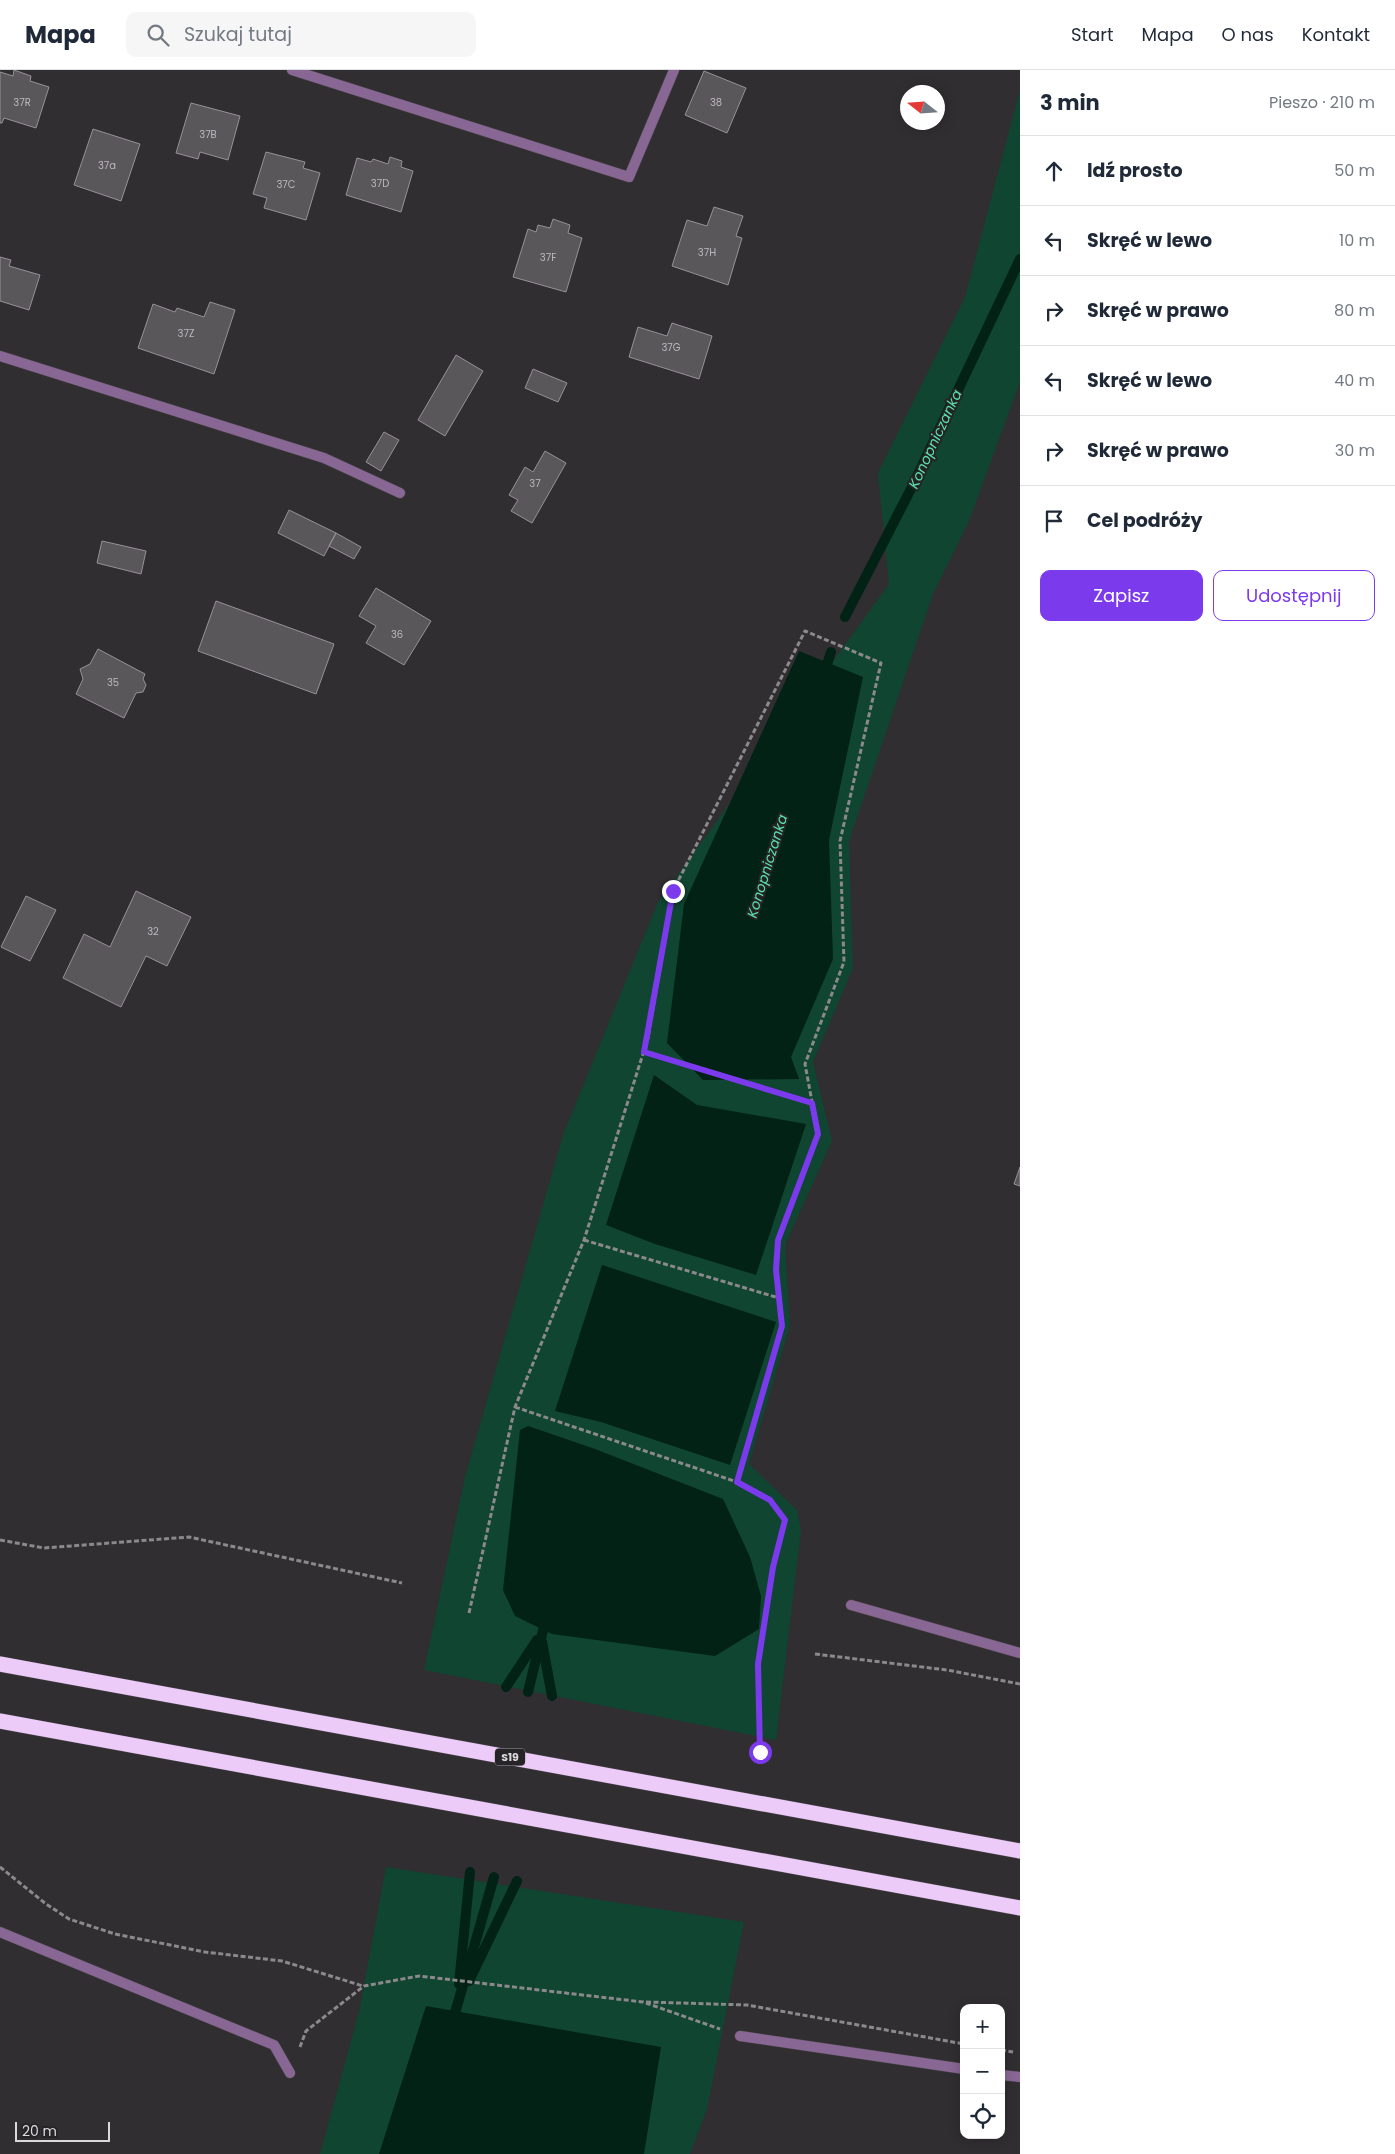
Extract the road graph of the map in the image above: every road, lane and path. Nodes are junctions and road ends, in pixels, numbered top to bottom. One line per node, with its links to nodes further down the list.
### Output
1 (292, 70): 2 (street)
2 (674, 70)
3 (0, 356): 4 (street)
4 (400, 493)
5 (644, 1052): 6 (path); 6 (path); 7 (path)
6 (812, 1103): 8 (path)
7 (584, 1240): 8 (path); 9 (path)
8 (779, 1298): 10 (path)
9 (515, 1407): 10 (path); 14 (path)
10 (737, 1482): 20 (path)
11 (0, 1540): 12 (path)
12 (402, 1583)
13 (851, 1605): 15 (street)
14 (469, 1613)
15 (1020, 1653)
16 (815, 1654): 18 (path)
17 (0, 1664): 21 (highway, S19)
18 (1020, 1684)
19 (0, 1721): 23 (highway)
20 (760, 1752)
21 (1020, 1851)
22 (0, 1867): 25 (path)
23 (1020, 1908)
24 (0, 1932): 30 (street)
25 (364, 1986): 26 (path); 30 (path)
26 (643, 2002): 27 (path); 28 (path)
27 (740, 2036): 29 (street)
28 (960, 2043)
29 (960, 2068)
30 (290, 2074)
31 (1005, 2076): 32 (street)
32 (1020, 2078)

